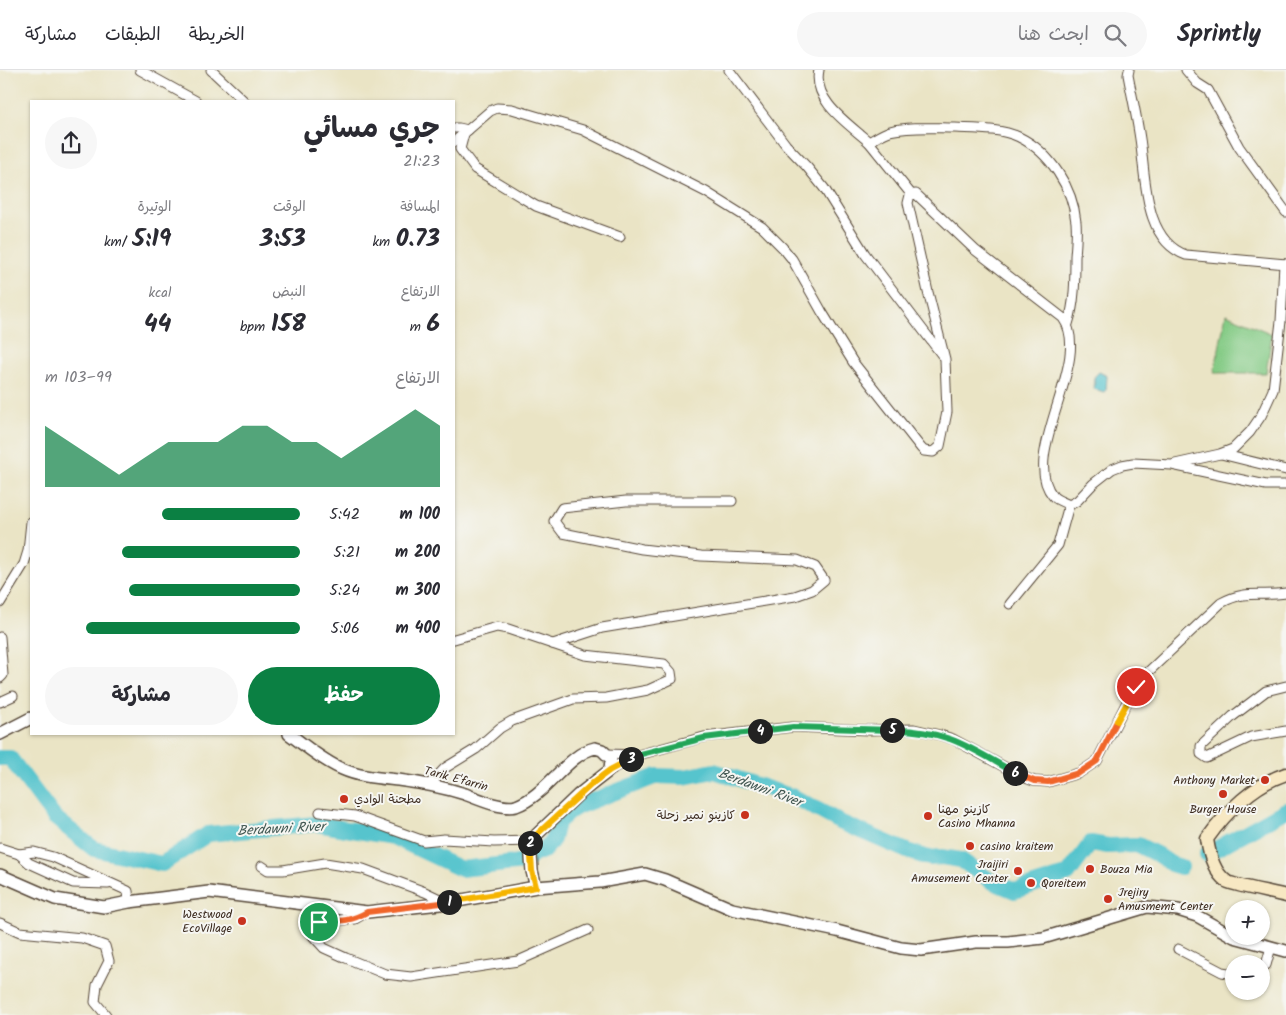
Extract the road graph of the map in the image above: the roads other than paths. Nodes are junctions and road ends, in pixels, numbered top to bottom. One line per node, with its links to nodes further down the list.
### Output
1 (140, 70): 7 (street)
2 (211, 70): 8 (street)
3 (729, 70): 18 (street)
4 (819, 70): 12 (street)
5 (1129, 70): 16 (street)
6 (1186, 70): 14 (street)
7 (194, 100)
8 (243, 100)
9 (455, 128): 10 (street)
10 (466, 132): 11 (street); 15 (street); 18 (street)
11 (455, 141)
12 (870, 142): 13 (street); 17 (street)
13 (911, 194): 17 (street); 18 (street)
14 (1286, 212)
15 (620, 237)
16 (1285, 264): 19 (street)
17 (1068, 324): 24 (street)
18 (945, 359)
19 (1220, 454): 20 (street); 21 (street)
20 (1172, 465): 22 (street); 24 (street)
21 (1286, 470)
22 (1286, 485)
23 (732, 501): 31 (street)
24 (1069, 504): 28 (street)
25 (30, 532): 27 (street)
26 (1286, 593): 41 (street)
27 (0, 603)
28 (1010, 604)
29 (0, 636): 32 (street)
30 (455, 639): 31 (street)
31 (553, 644): 44 (street)
32 (0, 678)
33 (1286, 686): 37 (street)
34 (13, 696): 35 (street)
35 (0, 702)
36 (30, 719): 38 (street)
37 (1286, 731)
38 (0, 734)
39 (290, 735): 44 (street, Tarik E'farrin)
40 (607, 754): 41 (street); 42 (street); 44 (street, Tarik E'farrin)
41 (638, 755): 42 (street)
42 (610, 770): 46 (street)
43 (1286, 774): 53 (main road)
44 (429, 784)
45 (320, 812): 46 (street)
46 (530, 847): 52 (street)
47 (0, 848): 48 (street)
48 (19, 854): 51 (street); 51 (street)
49 (262, 866): 56 (street)
50 (0, 875): 55 (street)
51 (110, 884): 55 (street)
52 (536, 887): 56 (street); 61 (street)
53 (1272, 892): 54 (main road); 57 (main road)
54 (1286, 896)
55 (129, 902): 58 (street)
56 (446, 902): 58 (street)
57 (1286, 904)
58 (367, 912): 60 (street)
59 (0, 923): 66 (street)
60 (588, 930)
61 (1271, 947): 63 (street); 64 (street)
62 (1178, 949): 65 (street)
63 (1286, 951)
64 (1269, 955)
65 (1225, 972)
66 (106, 1015)

